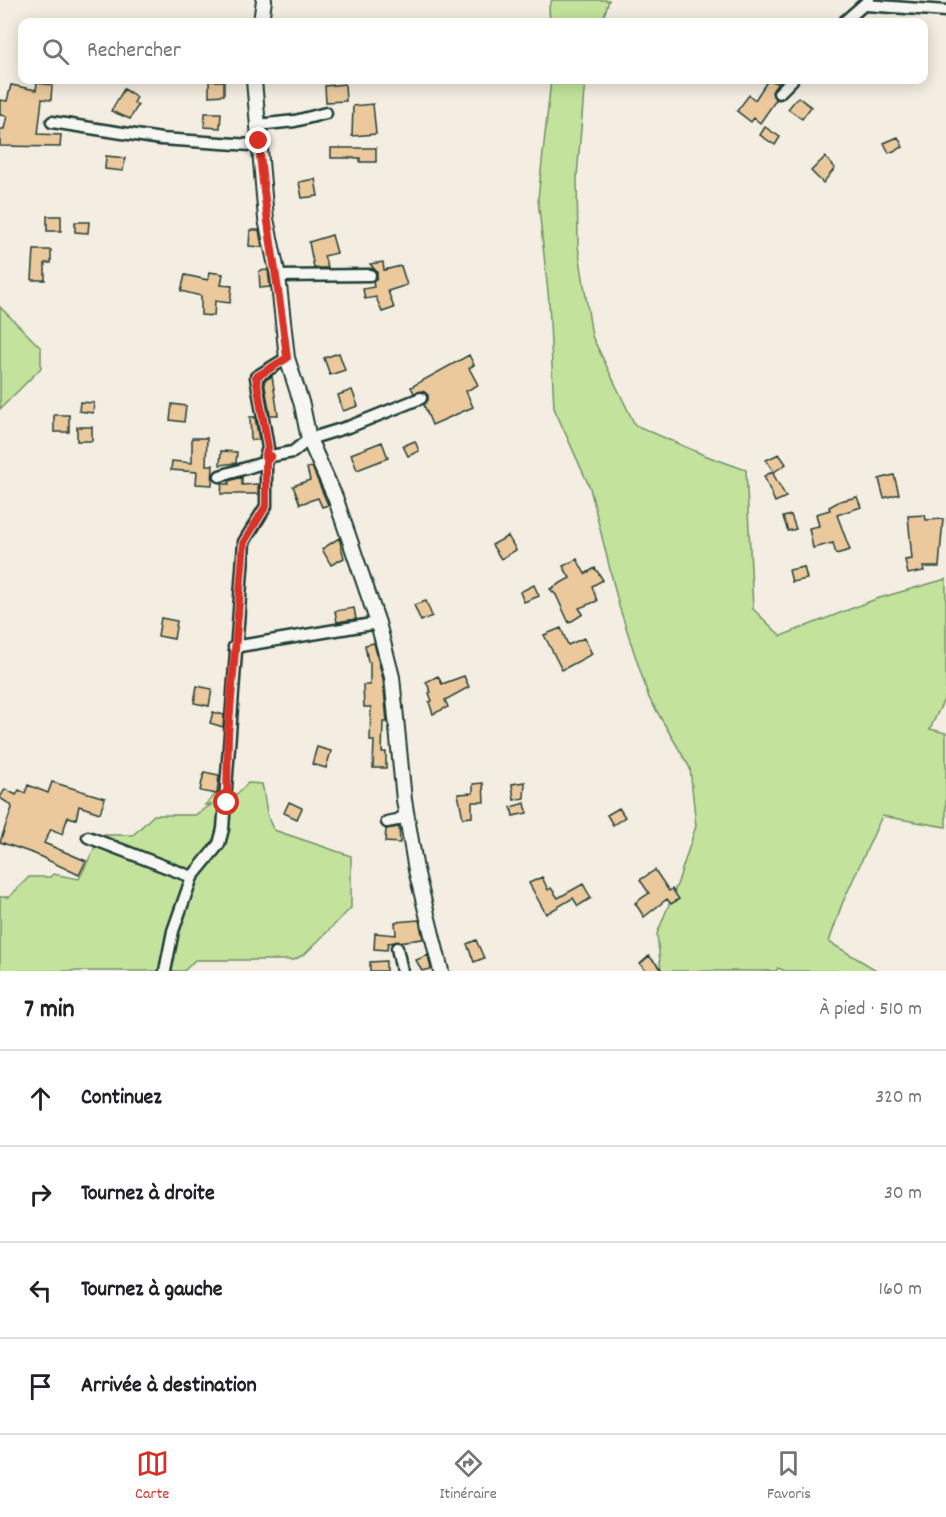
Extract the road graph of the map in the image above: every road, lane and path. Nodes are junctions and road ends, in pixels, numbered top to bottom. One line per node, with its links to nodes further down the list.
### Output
1 (264, 0): 4 (street)
2 (867, 2): 3 (street); 5 (street)
3 (946, 11)
4 (262, 18)
5 (849, 18)
6 (254, 84): 11 (street)
7 (788, 84): 8 (street)
8 (779, 93)
9 (326, 113): 11 (street)
10 (52, 122): 12 (street)
11 (257, 125): 12 (street)
12 (259, 141): 14 (street)
13 (370, 275): 14 (street)
14 (278, 276): 15 (street)
15 (287, 358): 17 (street); 18 (street)
16 (421, 398): 17 (street)
17 (309, 440): 18 (street); 20 (street)
18 (266, 459): 19 (street); 21 (street)
19 (220, 476)
20 (378, 623): 21 (street); 22 (street)
21 (234, 646): 25 (street)
22 (407, 814): 23 (street); 29 (street)
23 (387, 822)
24 (88, 837): 25 (street)
25 (192, 877): 27 (street)
26 (397, 948): 28 (street)
27 (165, 971)
28 (402, 971)
29 (441, 971)

